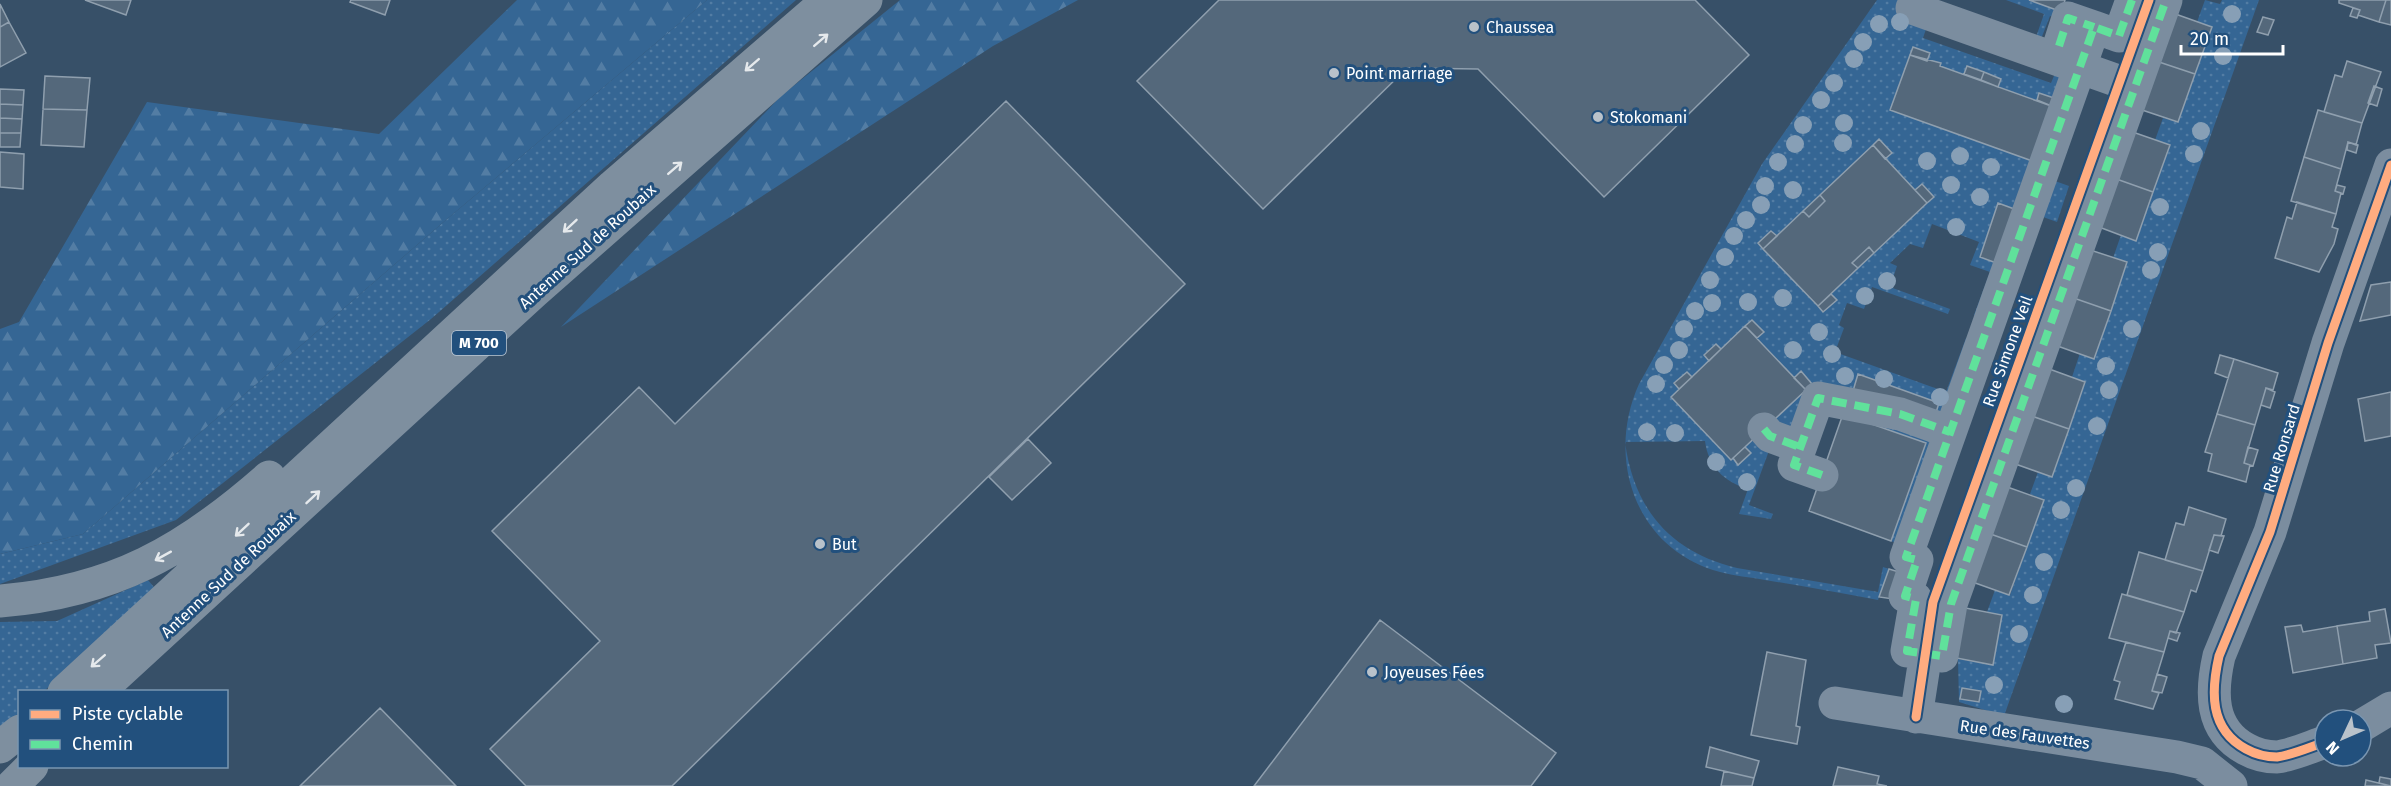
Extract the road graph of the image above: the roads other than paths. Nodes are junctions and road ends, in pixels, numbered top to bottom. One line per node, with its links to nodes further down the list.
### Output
1 (828, 0): 10 (highway, Antenne Sud de Roubaix / M 700, one-way to 10)
2 (866, 0): 16 (highway, Antenne Sud de Roubaix / M 700, one-way to 2)
3 (2132, 0): 7 (street)
4 (2149, 0): 8 (street, Rue Simone Veil)
5 (2166, 0): 17 (street)
6 (1912, 8): 7 (street)
7 (2069, 57): 8 (street); 12 (street)
8 (2121, 82): 17 (street, Rue Simone Veil)
9 (2391, 165): 26 (street, Rue Ronsard)
10 (475, 315): 15 (highway, one-way to 15); 18 (highway, Antenne Sud de Roubaix / M 700, one-way to 18)
11 (1764, 429): 13 (street)
12 (1950, 432): 13 (street); 17 (street)
13 (1800, 447): 14 (street)
14 (1822, 475)
15 (0, 602)
16 (180, 619): 19 (highway, Antenne Sud de Roubaix / M 700); 20 (highway)
17 (1926, 653): 23 (street, Rue Simone Veil)
18 (66, 690)
19 (100, 690)
20 (109, 690)
21 (1835, 703): 23 (street, Rue des Fauvettes)
22 (2391, 708): 24 (street)
23 (1917, 717): 31 (street, Rue des Fauvettes)
24 (2373, 719)
25 (18, 733): 27 (highway)
26 (2313, 746)
27 (0, 747)
28 (18, 763): 30 (highway)
29 (30, 768): 32 (highway)
30 (0, 778)
31 (2222, 778)
32 (12, 786)

